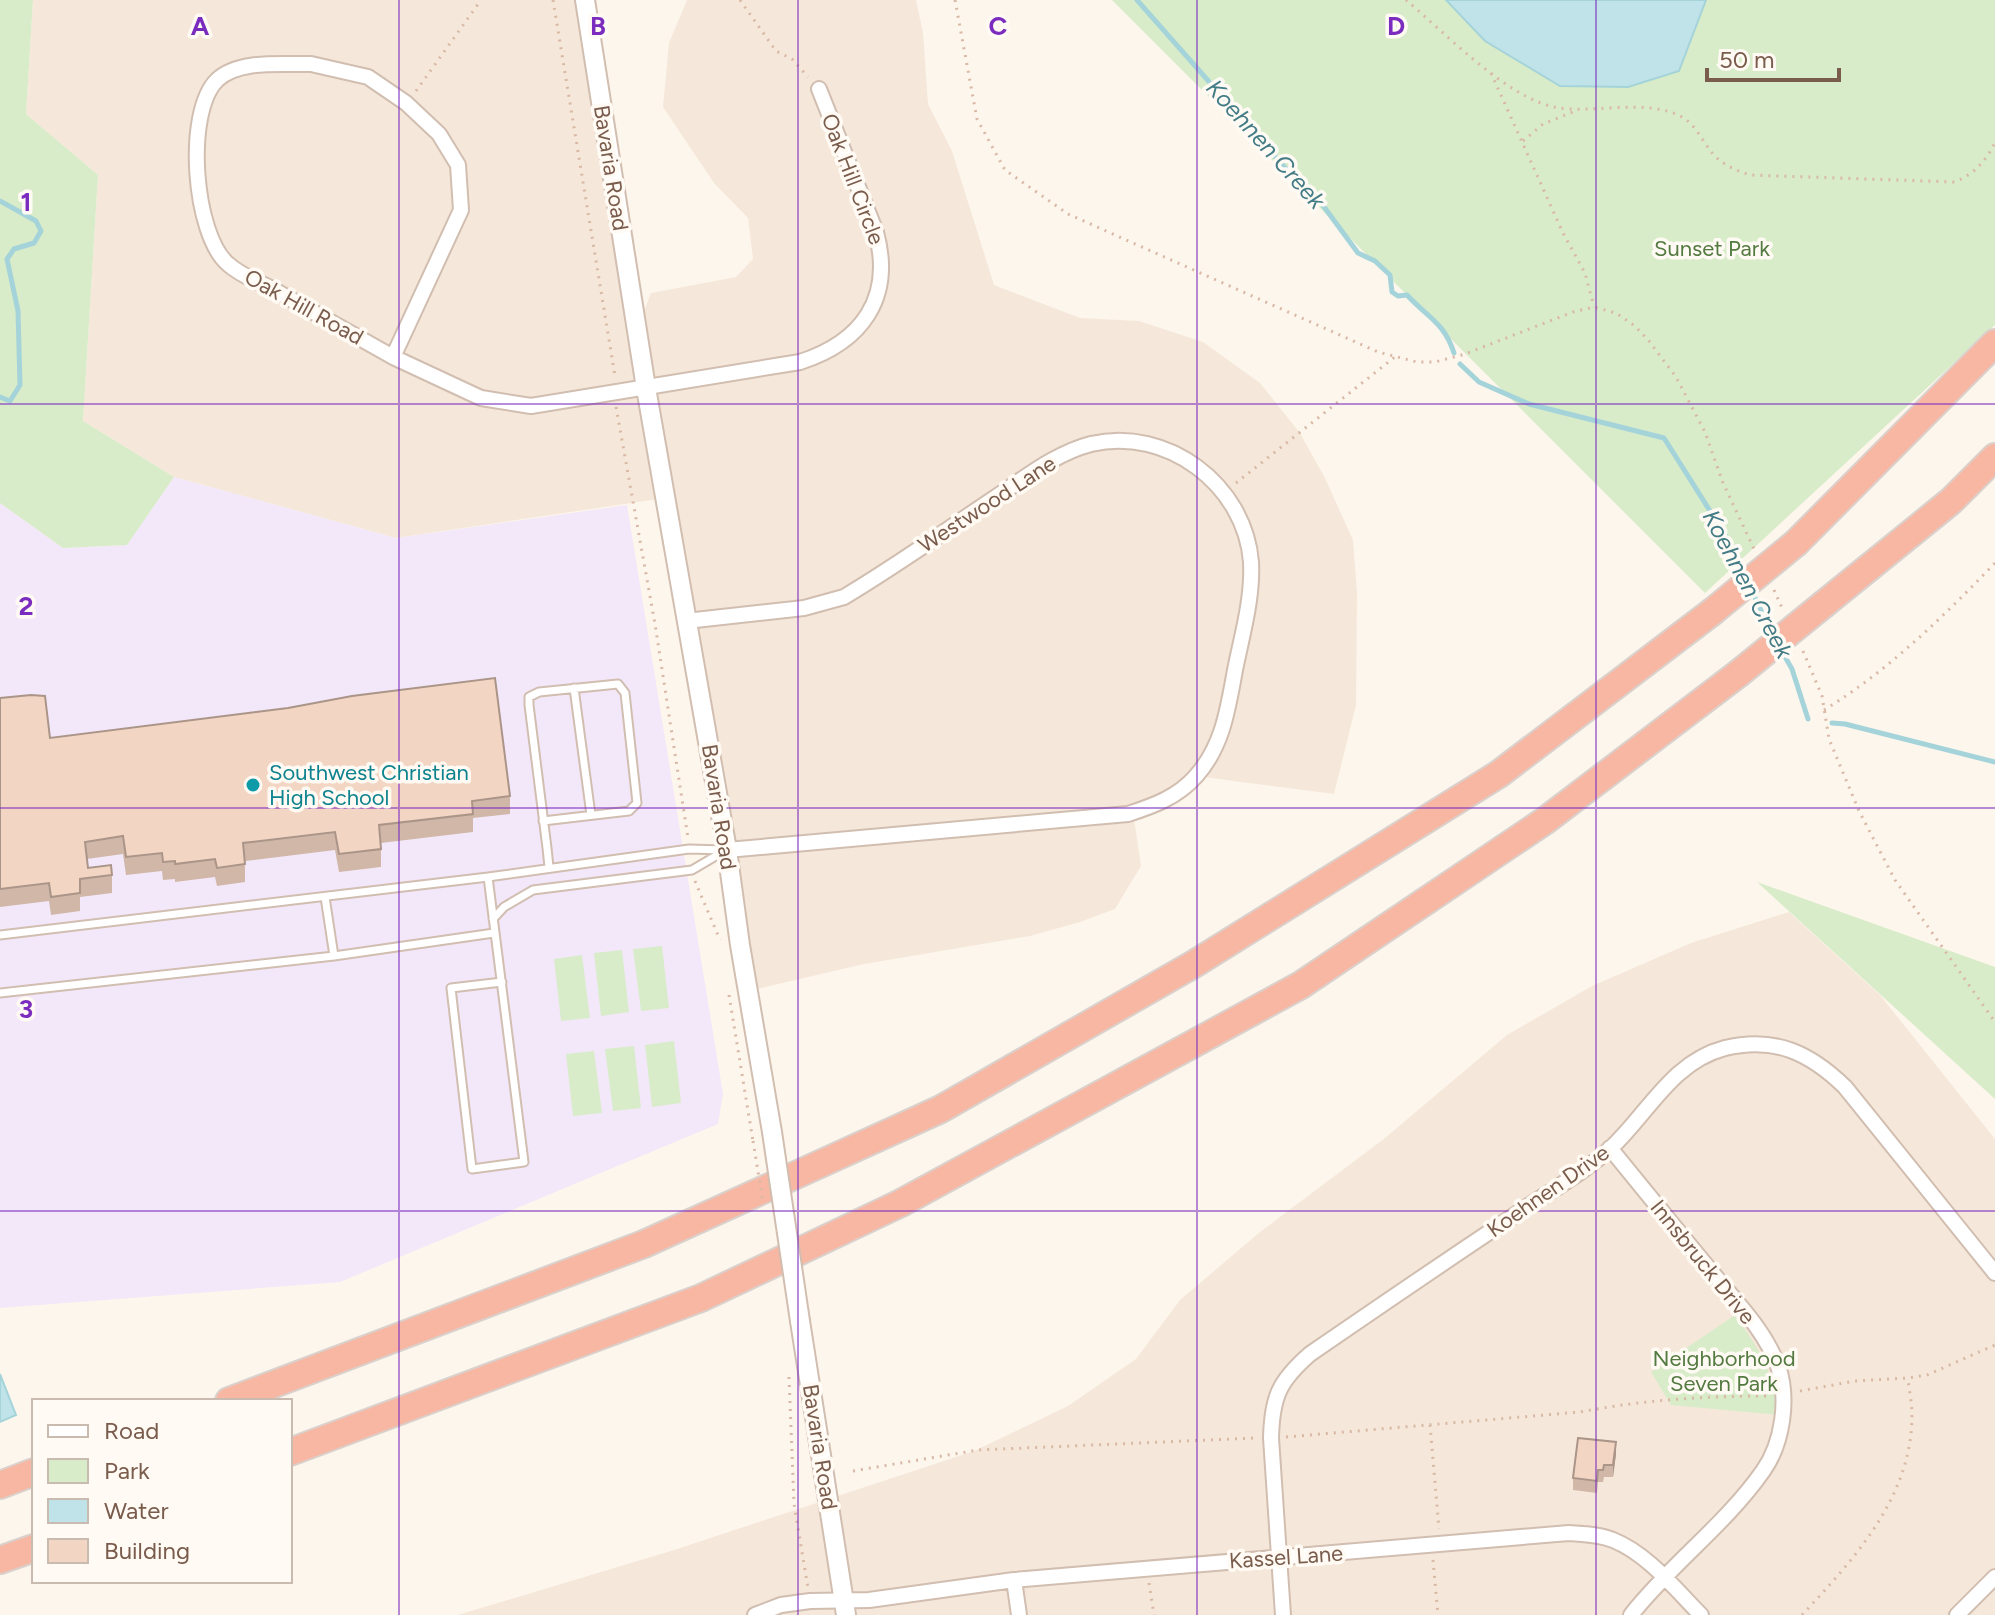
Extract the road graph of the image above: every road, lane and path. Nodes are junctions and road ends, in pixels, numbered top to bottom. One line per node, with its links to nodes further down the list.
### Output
1 (481, 0): 9 (path)
2 (553, 0): 18 (path)
3 (585, 0): 17 (street, Bavaria Road)
4 (740, 0): 8 (path)
5 (955, 0): 15 (path)
6 (1406, 0): 7 (path)
7 (1491, 73): 10 (path); 11 (path)
8 (819, 89): 17 (street, Oak Hill Circle)
9 (406, 103): 16 (street, Oak Hill Road); 16 (street, Oak Hill Road)
10 (1581, 109): 11 (path); 12 (path)
11 (1523, 141): 13 (path)
12 (1995, 143)
13 (1594, 307): 15 (path); 21 (path)
14 (1995, 343): 55 (highway, bridge)
15 (1396, 356): 20 (path)
16 (393, 357): 18 (street, Oak Hill Road)
17 (646, 388): 18 (street, Oak Hill Road); 25 (street, Bavaria Road)
18 (615, 393): 31 (path)
19 (1995, 457): 58 (highway, bridge)
20 (1223, 493): 25 (street, Westwood Lane); 32 (street, Westwood Lane)
21 (1760, 561)
22 (1995, 563): 28 (path)
23 (1773, 590): 24 (path)
24 (1787, 618)
25 (686, 621): 32 (street, Bavaria Road)
26 (1801, 647): 28 (path)
27 (574, 688): 29 (lane); 29 (lane); 30 (lane)
28 (1824, 710): 47 (path)
29 (591, 815): 30 (lane)
30 (543, 821): 33 (lane)
31 (689, 849): 32 (lane); 33 (lane)
32 (727, 850): 35 (lane); 71 (street, Bavaria Road, bridge)
33 (549, 867): 34 (lane)
34 (530, 870): 36 (lane); 37 (lane)
35 (692, 870): 37 (lane); 42 (path)
36 (488, 877): 38 (lane); 39 (lane)
37 (533, 890): 39 (lane)
38 (325, 897): 41 (lane); 43 (lane)
39 (493, 919): 40 (lane)
40 (494, 933): 43 (lane); 44 (lane)
41 (0, 935)
42 (720, 939)
43 (334, 956): 46 (lane)
44 (502, 982): 44 (lane)
45 (727, 986): 48 (path)
46 (0, 993)
47 (1995, 1022)
48 (753, 1141)
49 (1610, 1148): 50 (street, Koehnen Drive); 54 (street, Innsbruck Drive); 57 (street, Koehnen Drive)
50 (1995, 1273)
51 (1995, 1345): 53 (path)
52 (789, 1373): 70 (path)
53 (1908, 1378): 54 (path); 79 (path)
54 (1783, 1394): 56 (path); 67 (street, Innsbruck Drive)
55 (234, 1399)
56 (1430, 1425): 57 (path); 62 (path)
57 (1271, 1438): 59 (path); 64 (street, Koehnen Drive)
58 (292, 1451)
59 (853, 1471)
60 (32, 1473): 61 (highway)
61 (0, 1485)
62 (1437, 1545): 64 (street, Kassel Lane); 67 (street, Kassel Lane); 76 (path)
63 (31, 1549): 65 (highway)
64 (1278, 1558): 66 (street, Kassel Lane); 75 (street, Koehnen Drive)
65 (0, 1561)
66 (1147, 1567): 69 (street, Kassel Lane); 74 (path)
67 (1664, 1577): 77 (street, Innsbruck Drive); 78 (street, Kassel Lane)
68 (1995, 1577): 80 (street)
69 (1014, 1580): 71 (street, Kassel Lane); 73 (street)
70 (810, 1601): 71 (street, Kassel Lane); 72 (street, Kassel Lane)
71 (845, 1608)
72 (755, 1615)
73 (1019, 1615)
74 (1154, 1615)
75 (1283, 1615)
76 (1438, 1615)
77 (1631, 1615)
78 (1701, 1615)
79 (1802, 1615)
80 (1957, 1615)

